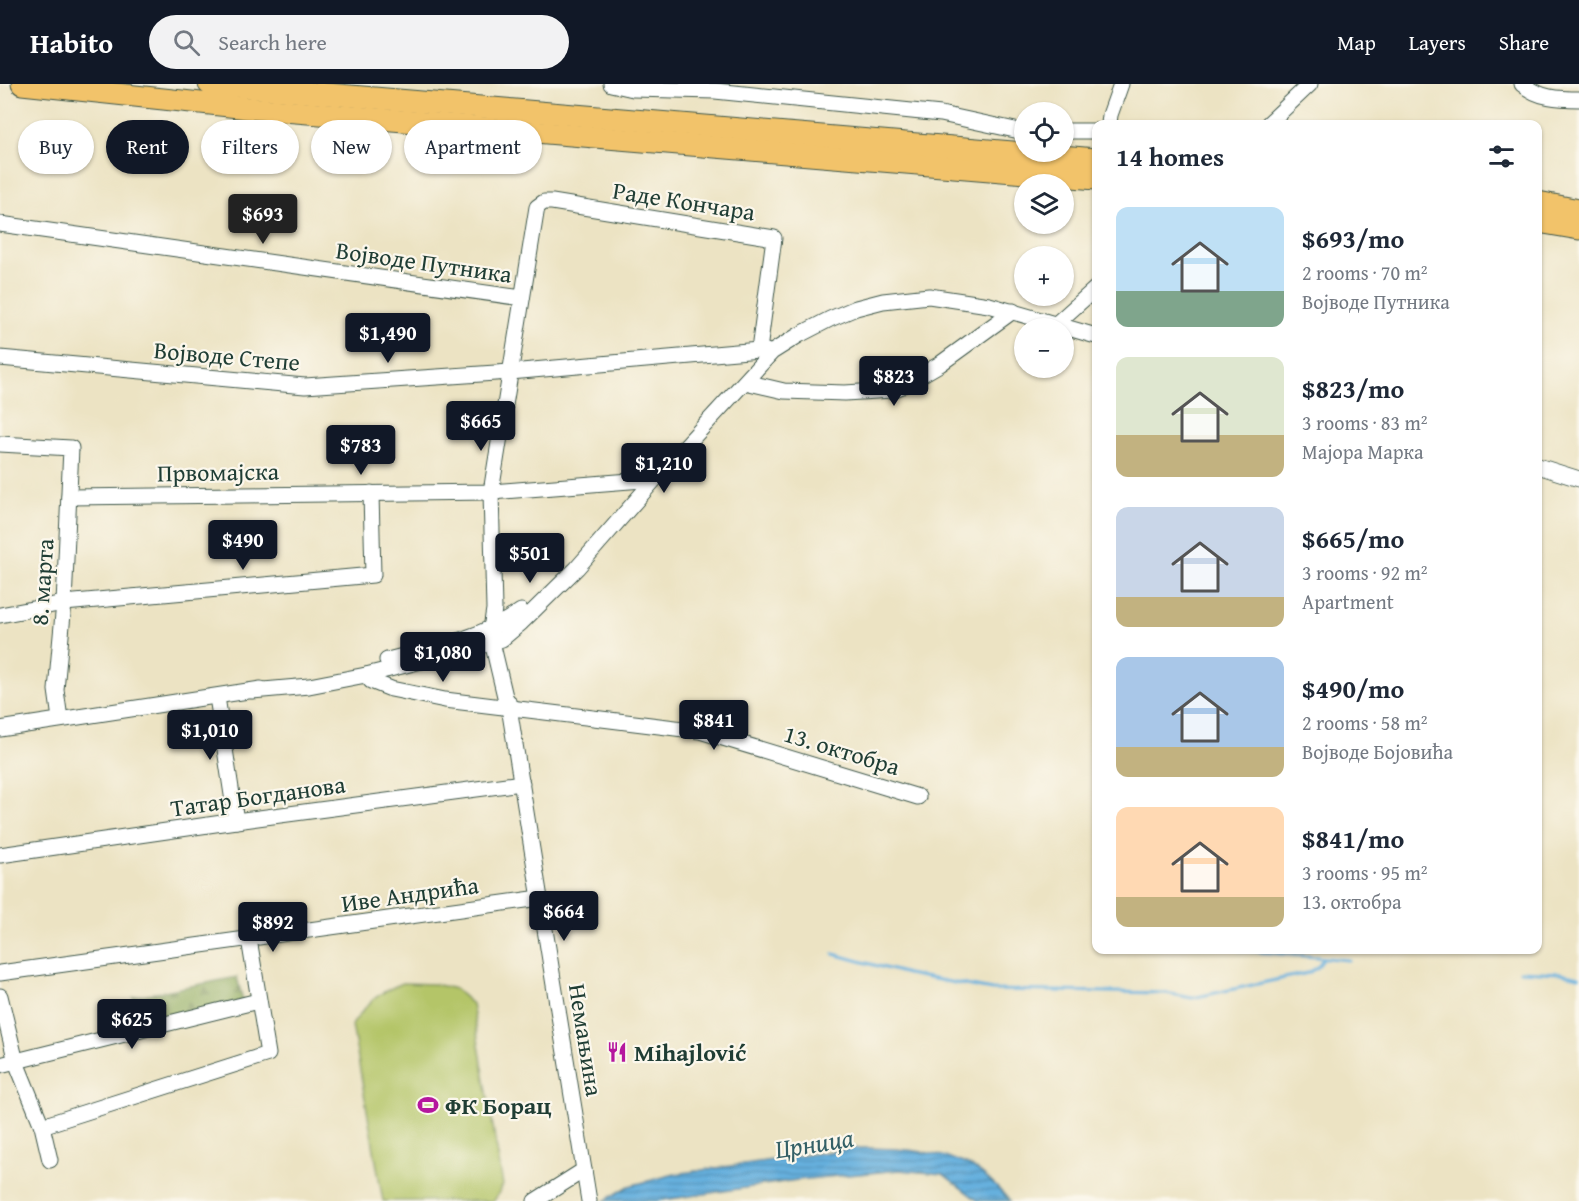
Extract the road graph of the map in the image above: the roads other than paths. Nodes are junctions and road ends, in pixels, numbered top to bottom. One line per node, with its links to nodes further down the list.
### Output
1 (22, 84): 16 (highway)
2 (209, 84): 15 (highway)
3 (611, 84): 8 (street)
4 (739, 84): 8 (street)
5 (1120, 84): 10 (street)
6 (1310, 84): 11 (street)
7 (1522, 84): 9 (street)
8 (715, 91): 12 (street)
9 (1579, 99)
10 (1109, 120)
11 (1272, 120)
12 (1014, 130)
13 (1074, 131): 14 (street)
14 (1092, 131)
15 (1092, 159)
16 (1092, 179)
17 (1542, 203): 18 (highway)
18 (1579, 210)
19 (1542, 223): 21 (highway)
20 (0, 224): 23 (street, Војводе Путника)
21 (1579, 229)
22 (1092, 292): 26 (street)
23 (522, 298): 29 (street, Раде Кончара); 31 (street, Раде Кончара)
24 (1013, 311): 25 (street); 29 (street); 32 (street)
25 (1036, 318)
26 (1063, 318)
27 (1074, 329): 28 (street)
28 (1092, 335)
29 (765, 351): 31 (street, Војводе Степе); 32 (street)
30 (0, 358): 31 (street, Војводе Степе)
31 (510, 372): 37 (street, Раде Кончара)
32 (745, 382): 35 (street)
33 (0, 444): 39 (street, 8. марта)
34 (1542, 467): 36 (street)
35 (655, 478): 37 (street, Првомајска); 42 (street)
36 (1579, 479)
37 (491, 492): 38 (street, Првомајска); 42 (street, Немањина)
38 (371, 493): 39 (street, Првомајска); 40 (street)
39 (69, 497): 40 (street, 8. марта)
40 (64, 603): 41 (street); 47 (street, 8. марта)
41 (0, 615)
42 (496, 634): 43 (street); 44 (street); 46 (street, Немањина)
43 (366, 675): 44 (street); 46 (street, 13. октобра)
44 (252, 691): 45 (street)
45 (217, 697): 47 (street); 51 (street)
46 (508, 709): 49 (street, Немањина); 50 (street, 13. октобра)
47 (60, 719): 48 (street)
48 (0, 729)
49 (522, 783): 51 (street, Татар Богданова); 53 (street, Немањина)
50 (918, 797)
51 (236, 821): 52 (street, Татар Богданова)
52 (0, 855)
53 (540, 898): 54 (street, Иве Андрића); 62 (street, Немањина)
54 (249, 939): 55 (street, Иве Андрића); 57 (street)
55 (0, 973)
56 (0, 996): 58 (street)
57 (258, 1001): 58 (street); 60 (street)
58 (16, 1062): 59 (street); 60 (street)
59 (0, 1065)
60 (42, 1126): 61 (street)
61 (50, 1160)
62 (585, 1175): 63 (street); 64 (street, Немањина)
63 (535, 1201)
64 (589, 1201)

